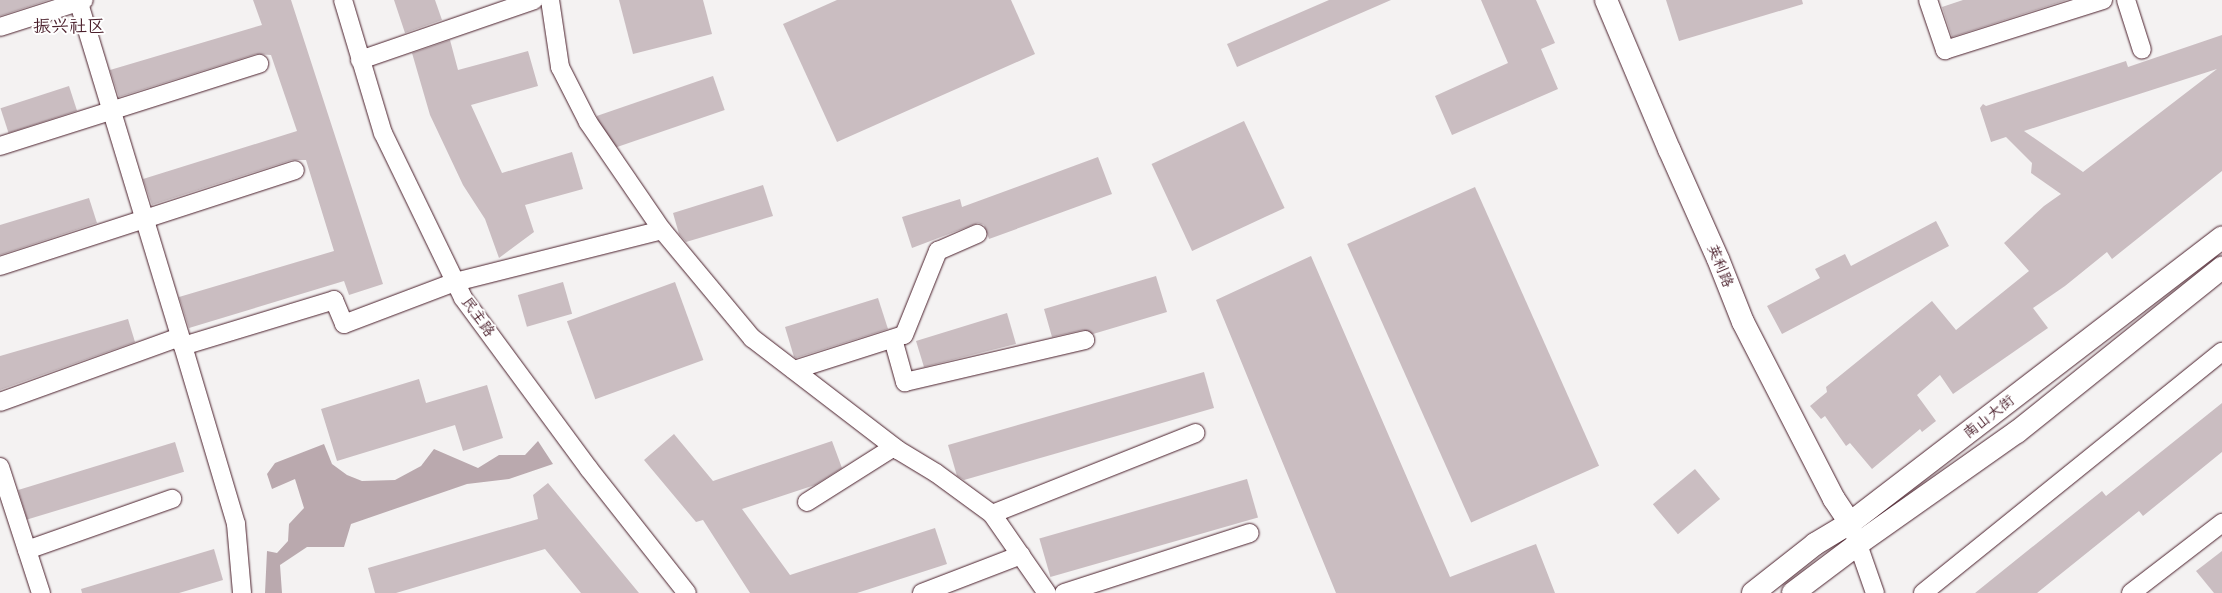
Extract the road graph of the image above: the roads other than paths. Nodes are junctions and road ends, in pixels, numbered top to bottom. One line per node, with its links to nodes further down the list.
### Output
1 (344, 0): 11 (street, 民主路)
2 (534, 0): 11 (street)
3 (550, 0): 17 (street)
4 (1606, 0): 38 (street, 英利路)
5 (1928, 0): 6 (street)
6 (2103, 0)
7 (2126, 0): 10 (street)
8 (80, 1): 9 (street); 13 (street)
9 (0, 28)
10 (2142, 50)
11 (360, 60): 22 (street, 民主路)
12 (258, 64): 13 (street)
13 (111, 110): 14 (street); 16 (street)
14 (0, 146)
15 (295, 170): 16 (street)
16 (144, 219): 20 (street); 25 (street)
17 (662, 230): 22 (street); 27 (street)
18 (976, 234): 23 (street)
19 (2222, 238): 38 (street, 南山大街)
20 (0, 266)
21 (2222, 268): 38 (street, 南山大街)
22 (455, 282): 25 (street); 43 (street, 民主路)
23 (893, 339): 24 (street); 27 (street)
24 (1085, 340)
25 (182, 342): 28 (street); 42 (street)
26 (2222, 352): 50 (street)
27 (794, 370): 30 (street)
28 (0, 402)
29 (1196, 433): 35 (street)
30 (894, 447): 34 (street); 35 (street)
31 (0, 467): 33 (street)
32 (172, 499): 39 (street)
33 (5, 500): 39 (street)
34 (807, 502)
35 (992, 514): 40 (street)
36 (2222, 523): 51 (street)
37 (1250, 533): 46 (street)
38 (1854, 534): 47 (street, 南山大街); 48 (street, 南山大街); 49 (street)
39 (27, 550): 41 (street)
40 (1021, 555): 44 (street); 45 (street)
41 (42, 593)
42 (242, 593)
43 (687, 593)
44 (922, 593)
45 (1047, 593)
46 (1064, 593)
47 (1754, 593)
48 (1793, 593)
49 (1875, 593)
50 (1923, 593)
51 (2131, 593)

